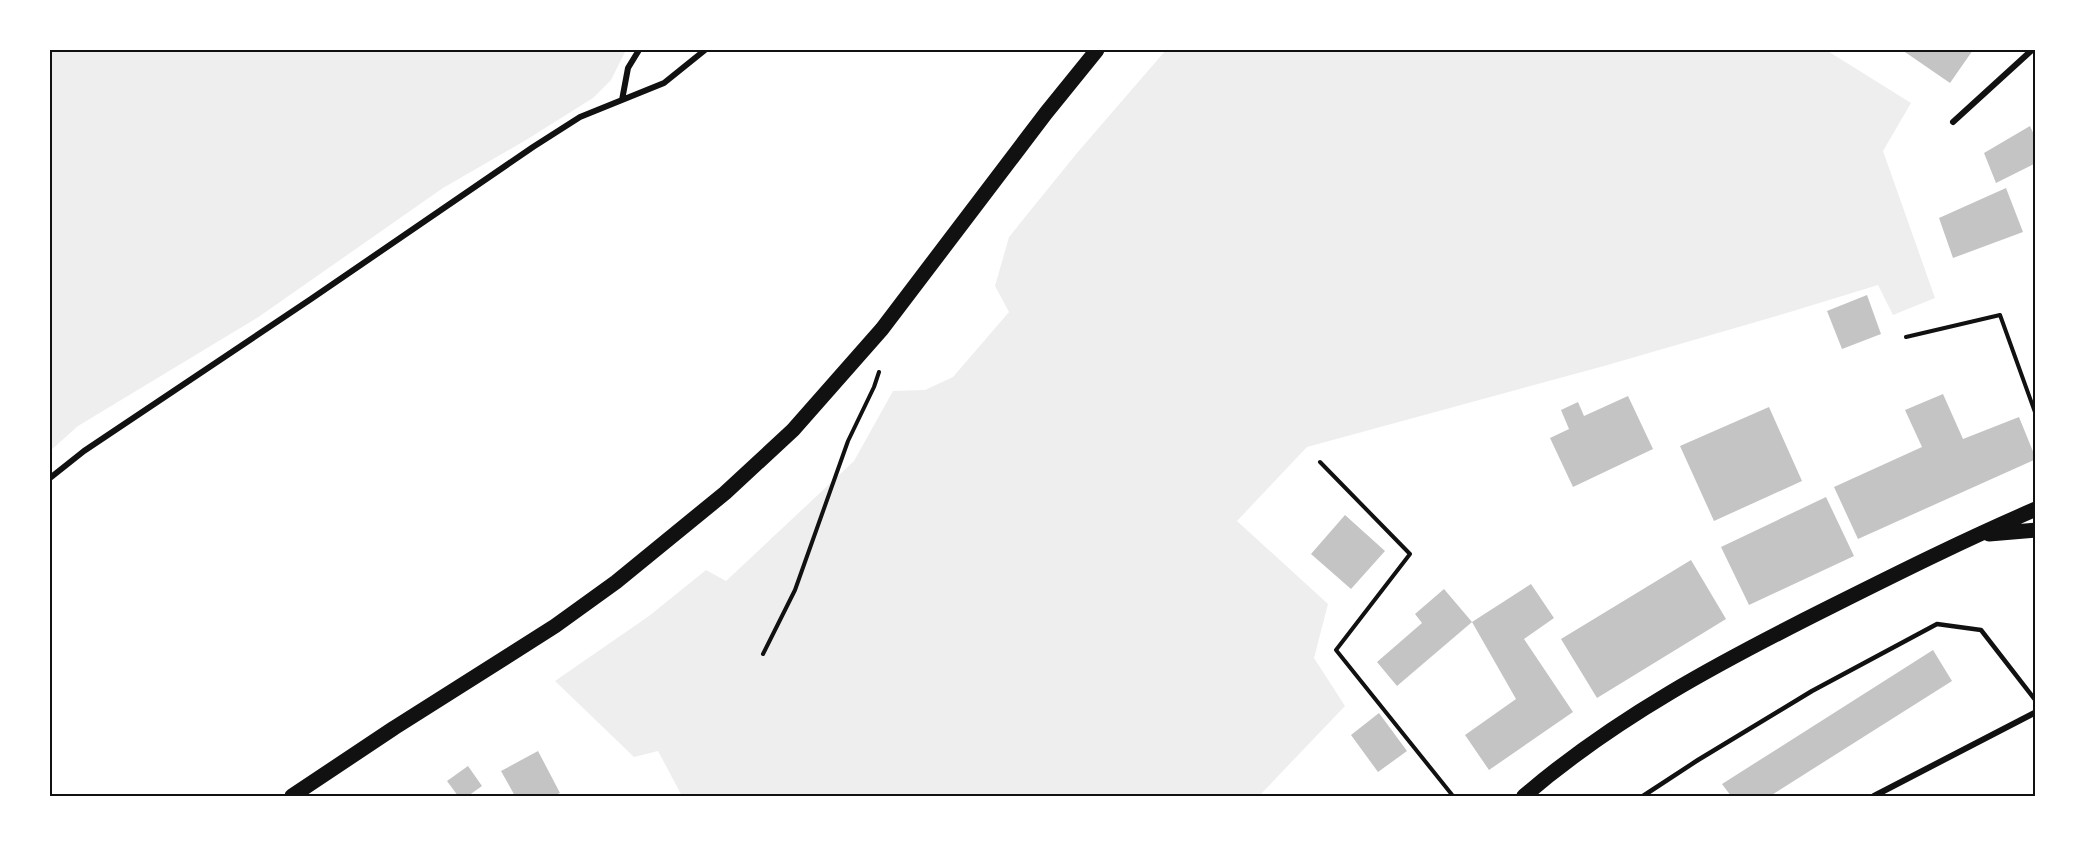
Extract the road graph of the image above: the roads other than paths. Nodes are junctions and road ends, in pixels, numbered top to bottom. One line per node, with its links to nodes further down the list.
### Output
1 (639, 50): 5 (street)
2 (705, 50): 5 (street)
3 (1097, 50): 13 (main road)
4 (2032, 50): 6 (street)
5 (622, 100): 7 (street)
6 (1953, 122)
7 (50, 477)
8 (2036, 508): 10 (main road)
9 (2036, 530): 10 (main road)
10 (1971, 537): 14 (main road)
11 (2036, 701): 15 (lane)
12 (2036, 712): 16 (street)
13 (292, 796)
14 (1524, 796)
15 (1643, 796)
16 (1874, 796)

